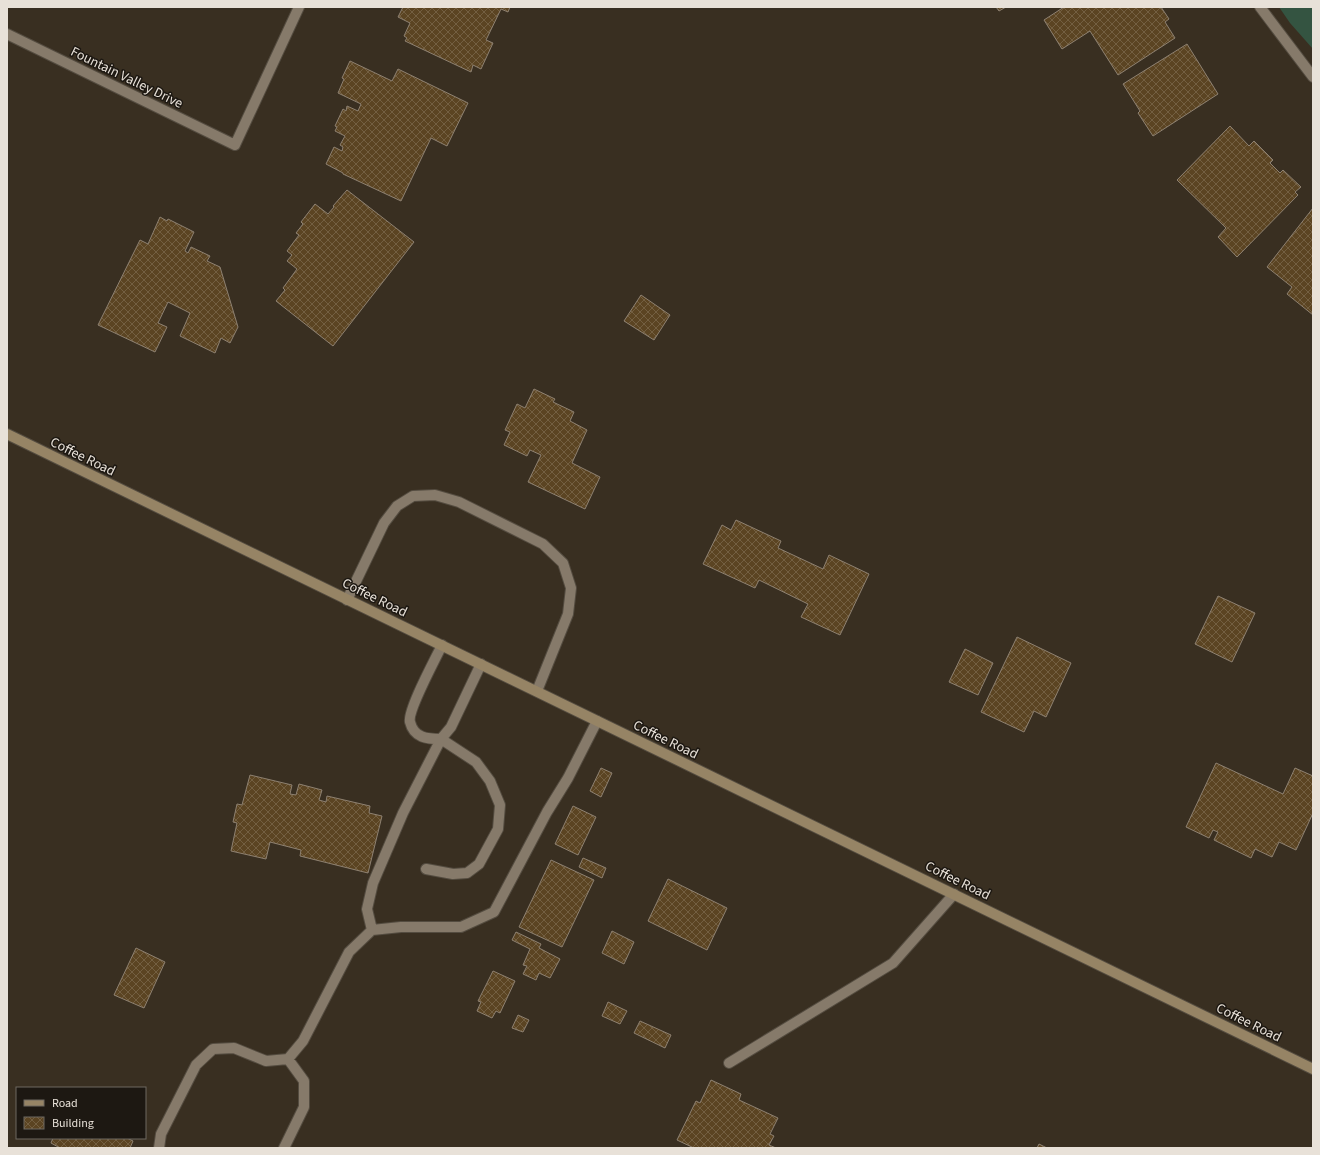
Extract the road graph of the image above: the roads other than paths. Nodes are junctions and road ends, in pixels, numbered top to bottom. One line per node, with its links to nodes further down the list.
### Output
1 (299, 7): 3 (street, Fountain Valley Drive)
2 (1260, 7): 4 (street)
3 (7, 34)
4 (1313, 77)
5 (7, 434): 6 (main road, Coffee Road)
6 (347, 600): 7 (main road, Coffee Road); 9 (street)
7 (442, 645): 8 (main road, Coffee Road); 11 (street)
8 (481, 664): 9 (main road, Coffee Road); 11 (street)
9 (537, 691): 10 (main road, Coffee Road)
10 (597, 720): 13 (main road, Coffee Road); 14 (street)
11 (441, 739): 12 (street); 14 (street)
12 (426, 869)
13 (954, 894): 16 (street); 17 (main road, Coffee Road)
14 (372, 930): 15 (street)
15 (288, 1059): 18 (street); 19 (street)
16 (729, 1063)
17 (1313, 1069)
18 (159, 1148)
19 (284, 1148)

